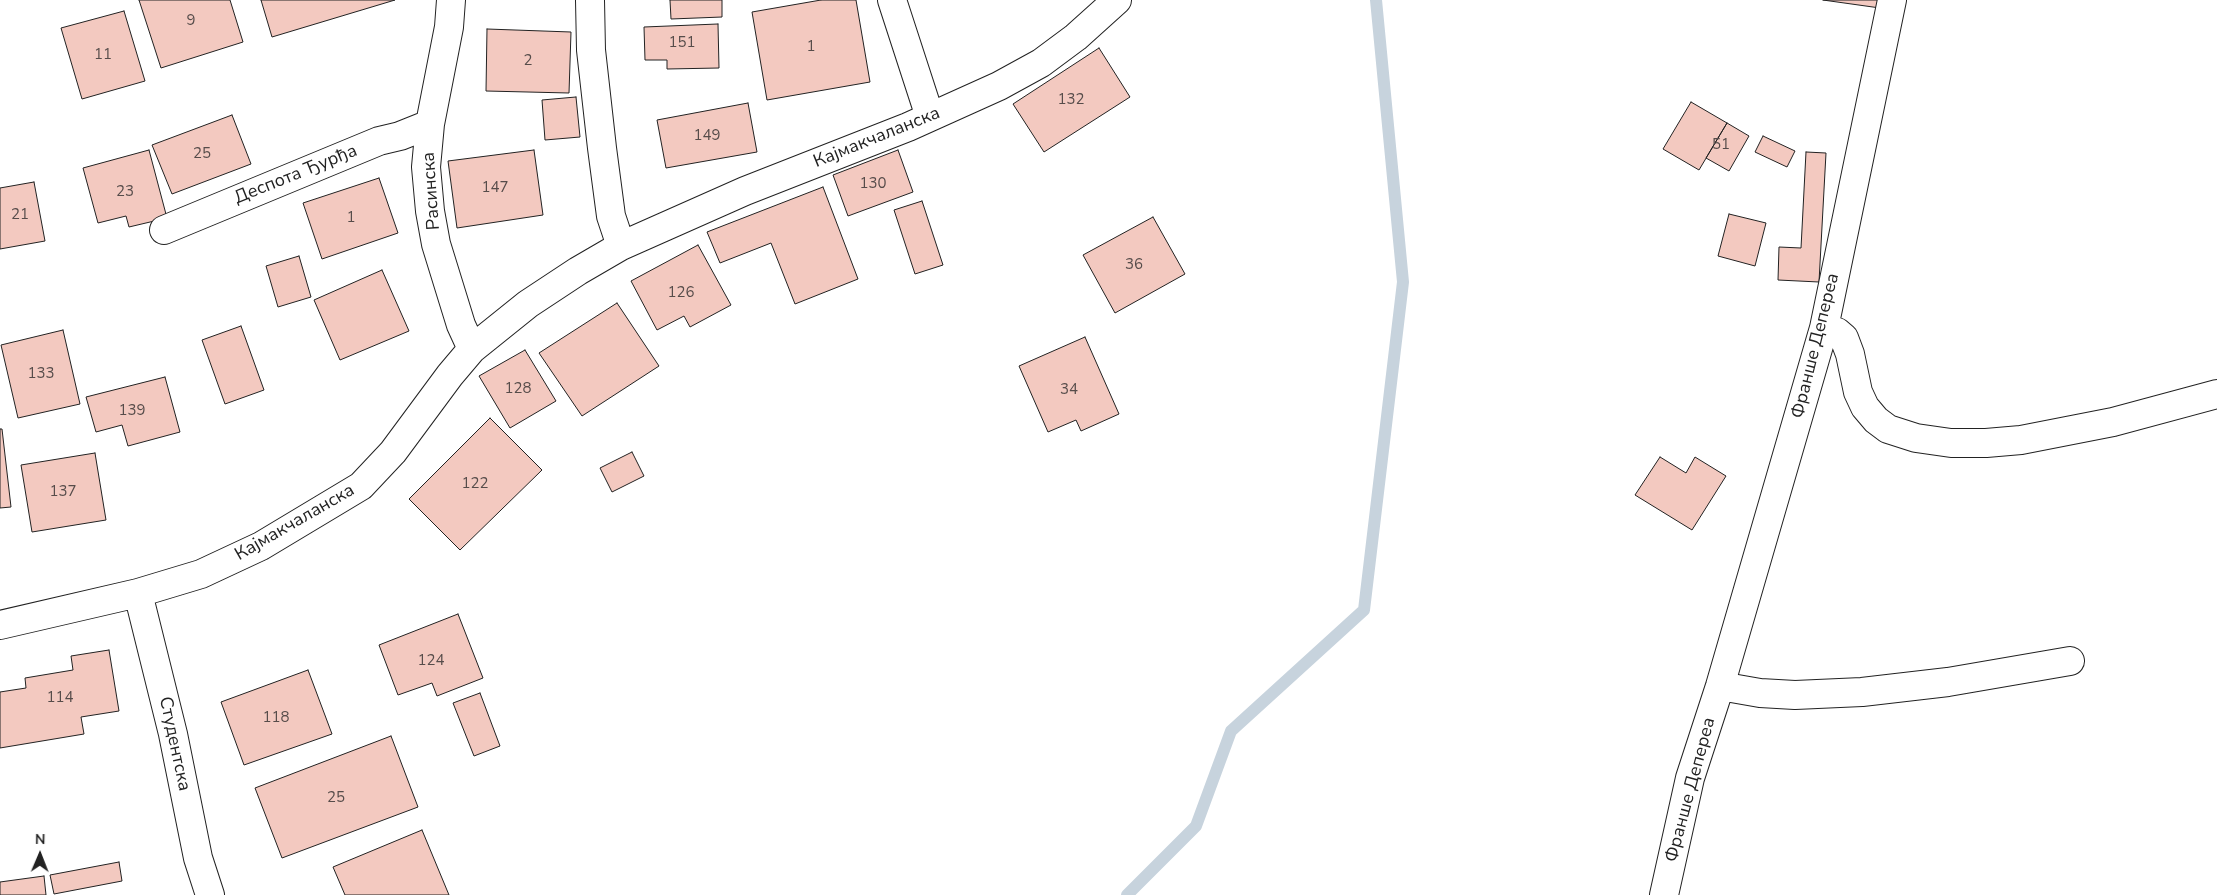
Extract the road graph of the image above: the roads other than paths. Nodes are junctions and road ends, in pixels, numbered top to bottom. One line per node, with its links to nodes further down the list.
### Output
1 (451, 0): 7 (street, Расинска)
2 (590, 0): 9 (street)
3 (892, 0): 6 (street)
4 (1116, 0): 6 (street, Кајмакчаланска)
5 (1892, 0): 10 (street, Франше Депереа)
6 (930, 117): 9 (street, Кајмакчаланска)
7 (430, 124): 8 (street, Деспота Ђурђа); 11 (street, Расинска)
8 (164, 230)
9 (621, 246): 11 (street, Кајмакчаланска)
10 (1824, 328): 12 (street); 16 (street, Франше Депереа)
11 (472, 349): 13 (street, Кајмакчаланска)
12 (2217, 394)
13 (138, 594): 14 (street, Кајмакчаланска); 17 (street, Студентска)
14 (0, 625)
15 (2070, 661): 16 (street)
16 (1720, 686): 18 (street, Франше Депереа)
17 (210, 895)
18 (1664, 895)

